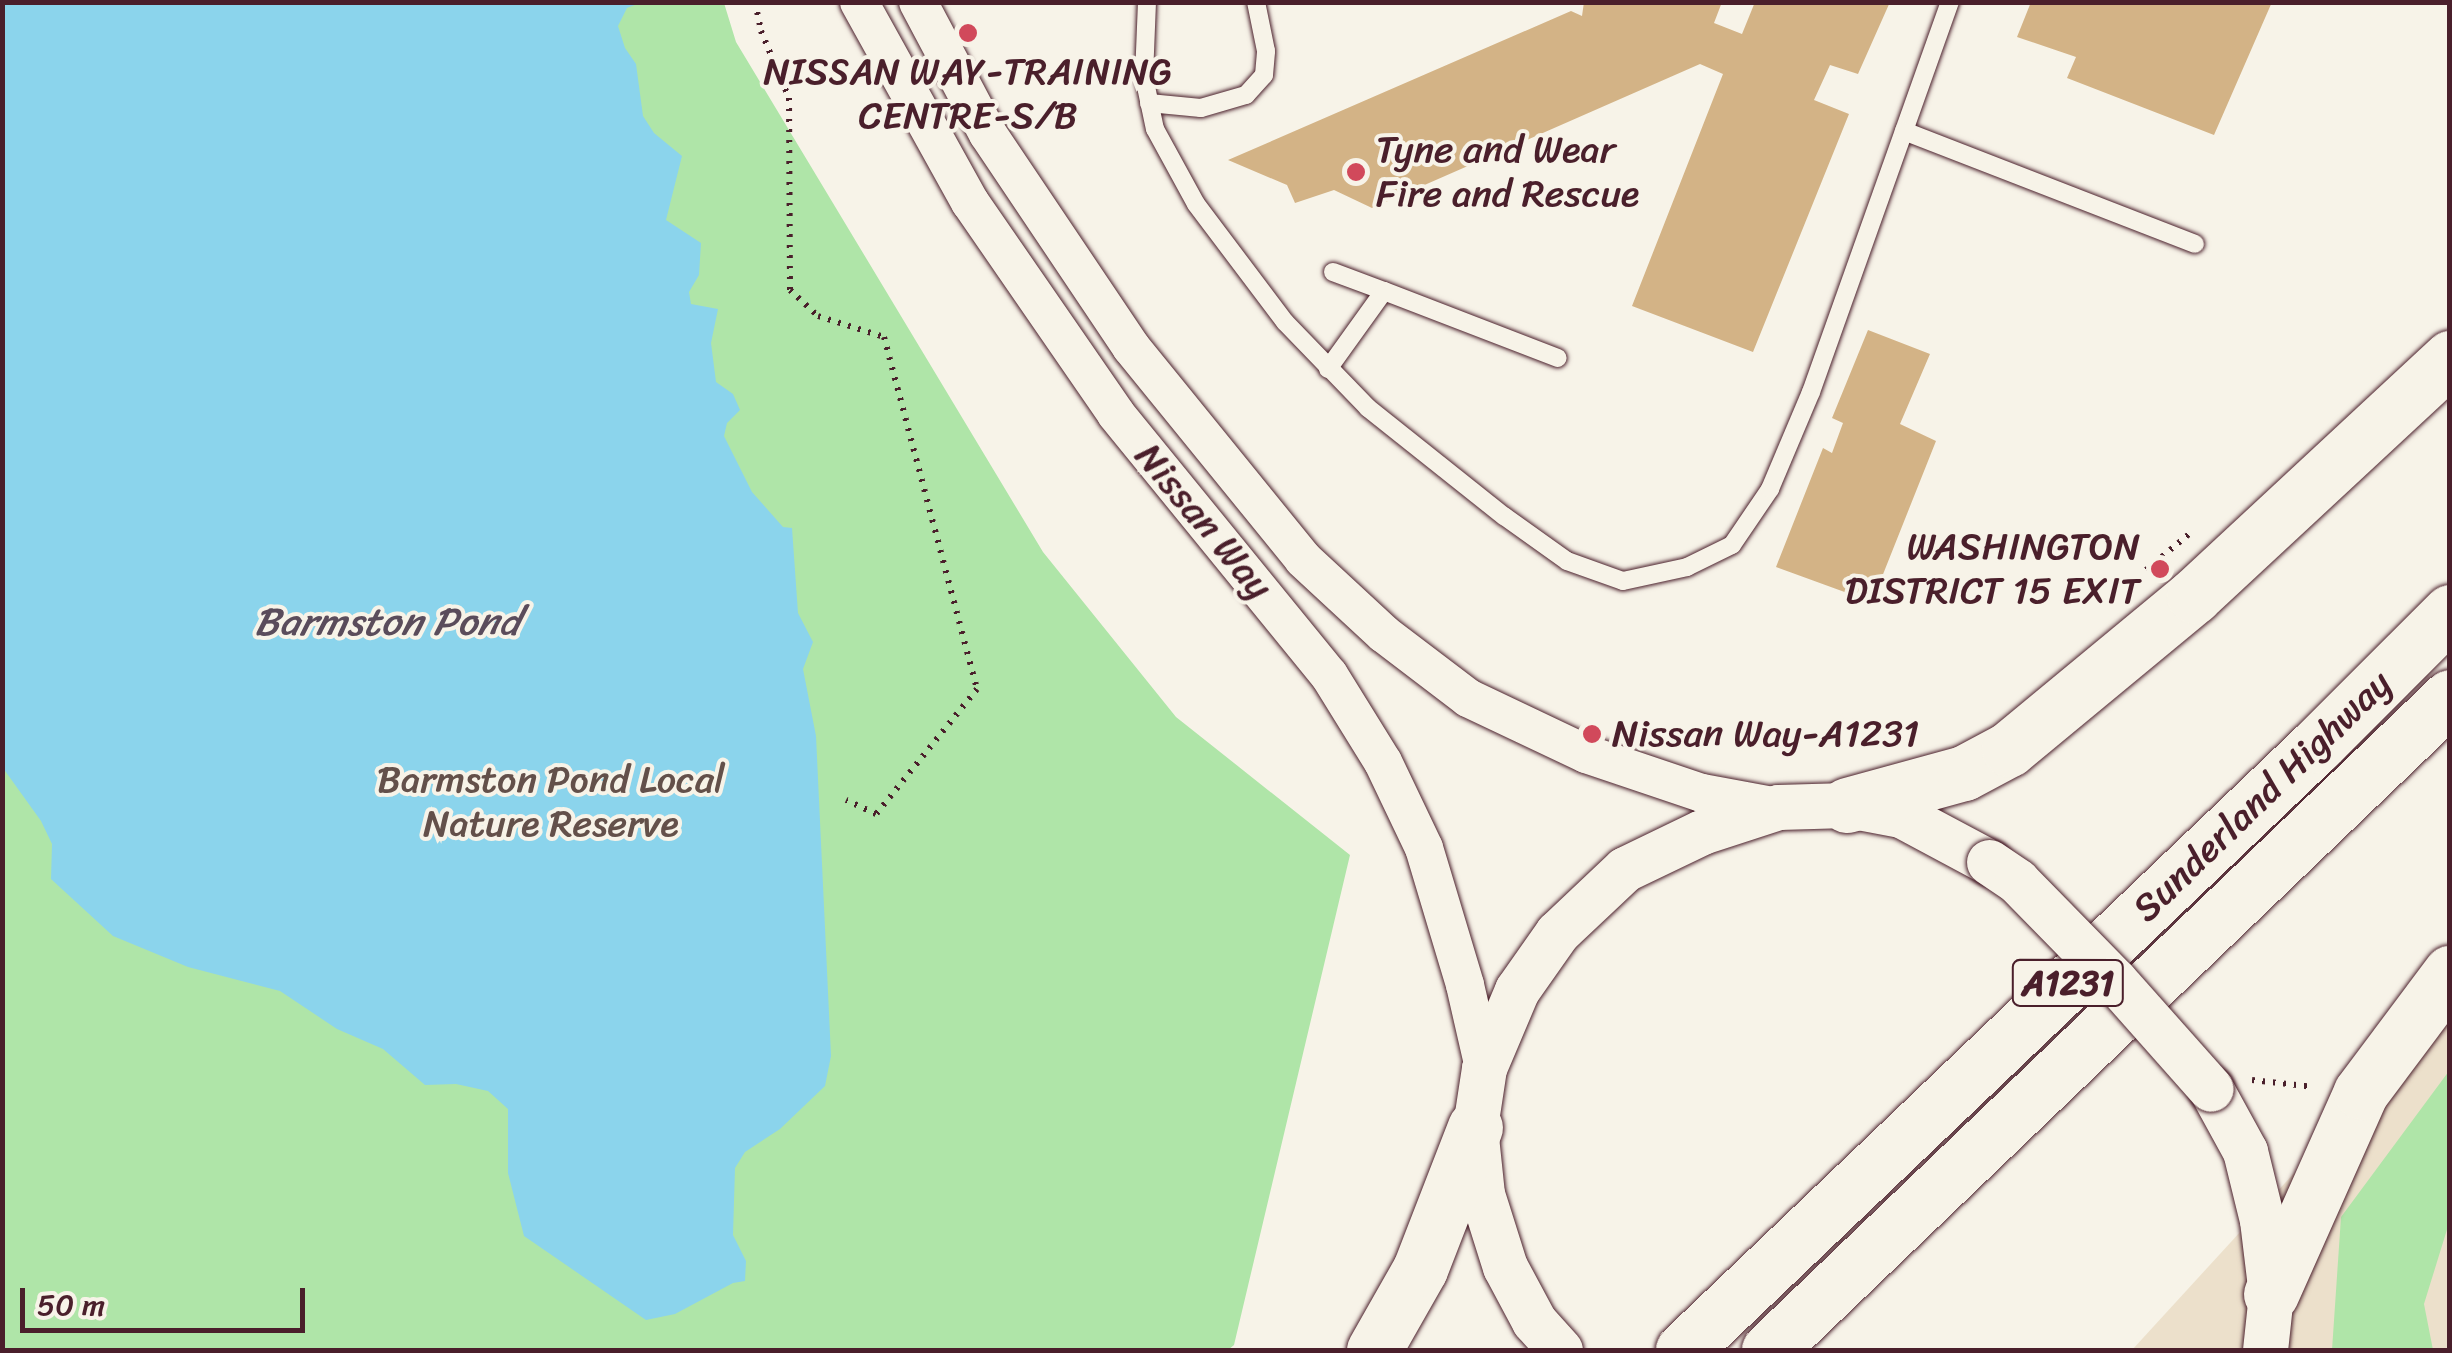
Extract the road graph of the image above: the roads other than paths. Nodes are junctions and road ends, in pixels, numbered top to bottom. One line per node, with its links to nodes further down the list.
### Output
1 (859, 2): 19 (street, Nissan Way)
2 (918, 2): 17 (street, Nissan Way)
3 (1147, 2): 6 (lane)
4 (1256, 2): 6 (lane)
5 (1950, 2): 7 (lane)
6 (1149, 103): 13 (lane)
7 (1904, 132): 8 (lane); 13 (lane)
8 (2195, 244)
9 (1333, 272): 10 (lane)
10 (1384, 291): 11 (lane); 13 (lane)
11 (1558, 358)
12 (2450, 358): 16 (highway)
13 (1328, 369)
14 (2450, 612): 24 (highway, Sunderland Highway / A1231)
15 (2450, 698): 25 (highway, Sunderland Highway / A1231)
16 (1848, 805): 17 (street); 21 (street, bridge)
17 (1778, 807): 19 (street)
18 (2450, 973): 21 (highway)
19 (1484, 1068): 20 (street)
20 (1475, 1126): 22 (street); 23 (highway)
21 (2271, 1294): 26 (street)
22 (1547, 1336)
23 (1374, 1350)
24 (1682, 1350)
25 (1770, 1350)
26 (2265, 1350)

